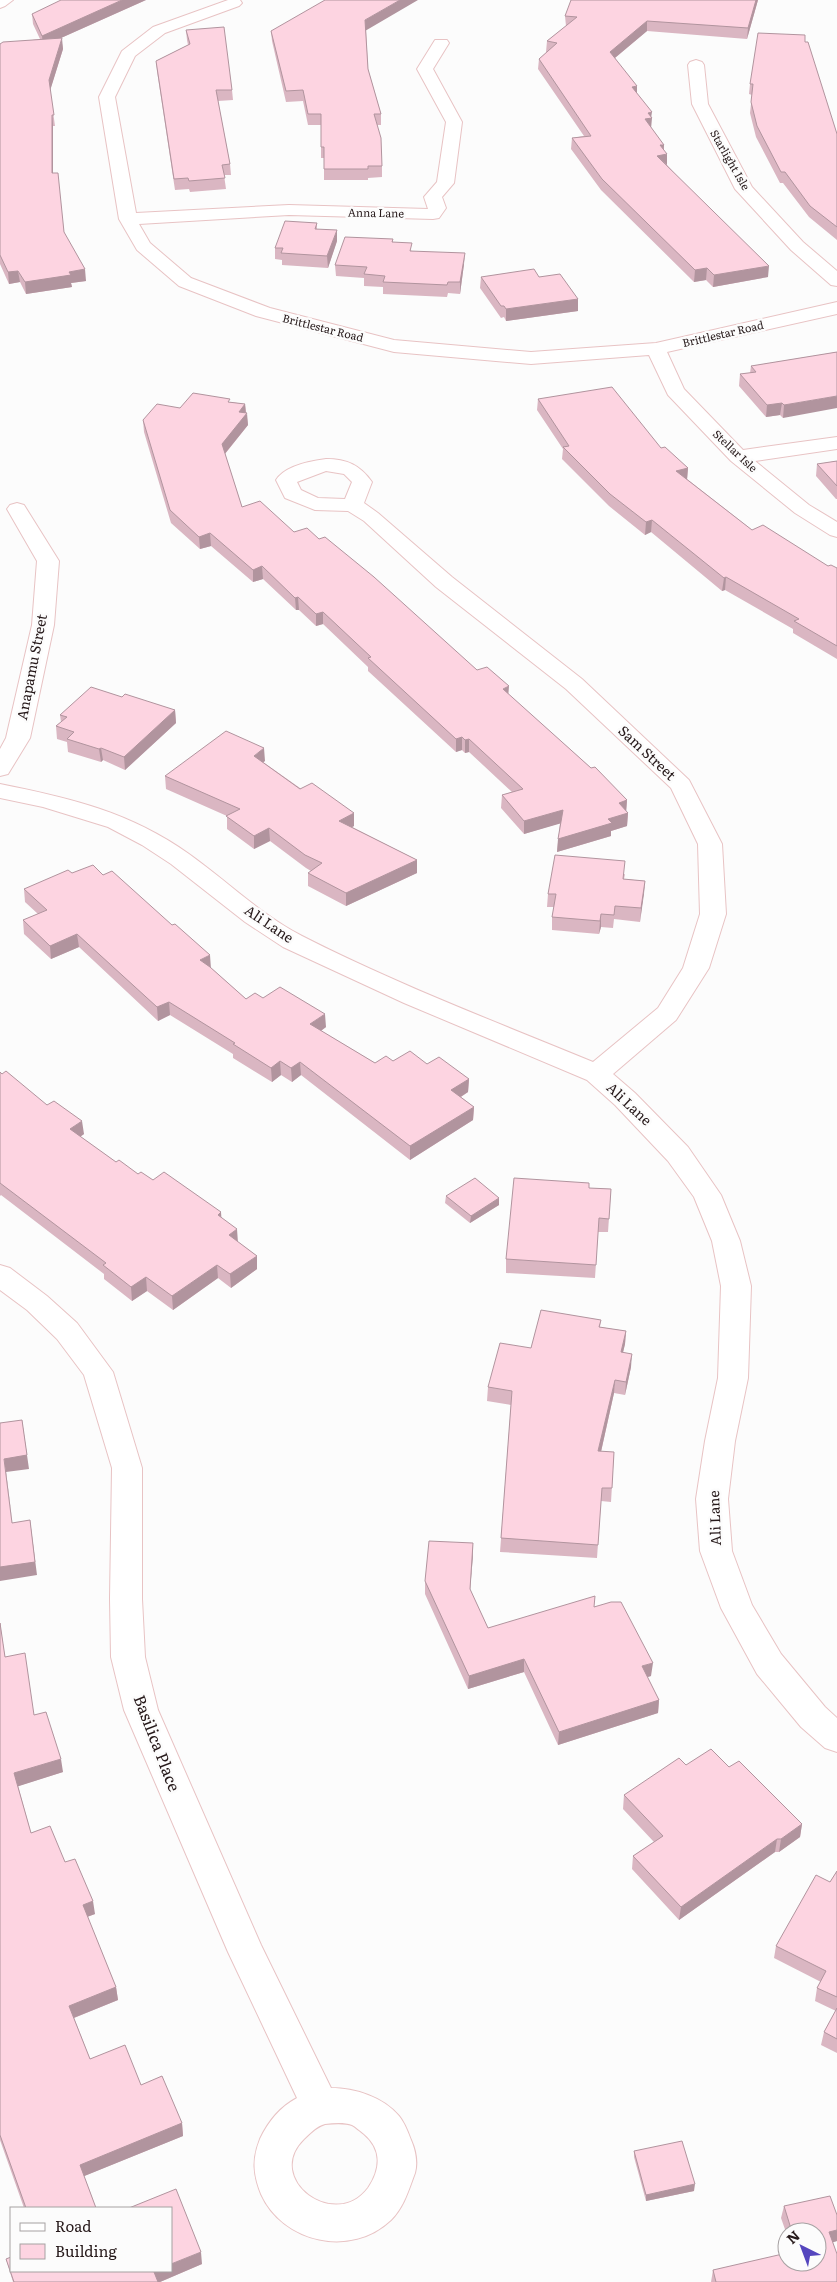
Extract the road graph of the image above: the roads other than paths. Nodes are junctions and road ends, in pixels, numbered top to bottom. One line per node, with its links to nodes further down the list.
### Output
1 (5, 0): 2 (street)
2 (0, 3)
3 (234, 3): 6 (street, Brittlestar Road)
4 (442, 43): 6 (street, Anna Lane)
5 (696, 65): 7 (street, Starlight Isle)
6 (128, 219): 9 (street, Brittlestar Road)
7 (837, 282)
8 (837, 308): 9 (street, Brittlestar Road)
9 (656, 349): 11 (street, Stellar Isle)
10 (837, 443): 11 (street)
11 (738, 457): 14 (street, Stellar Isle)
12 (353, 505): 17 (street, Sam Street)
13 (17, 509): 15 (street, Anapamu Street)
14 (837, 532)
15 (0, 769)
16 (0, 791): 17 (street, Ali Lane)
17 (596, 1074): 19 (street, Ali Lane)
18 (0, 1275): 20 (street, Basilica Place)
19 (837, 1738)
20 (321, 2107)

